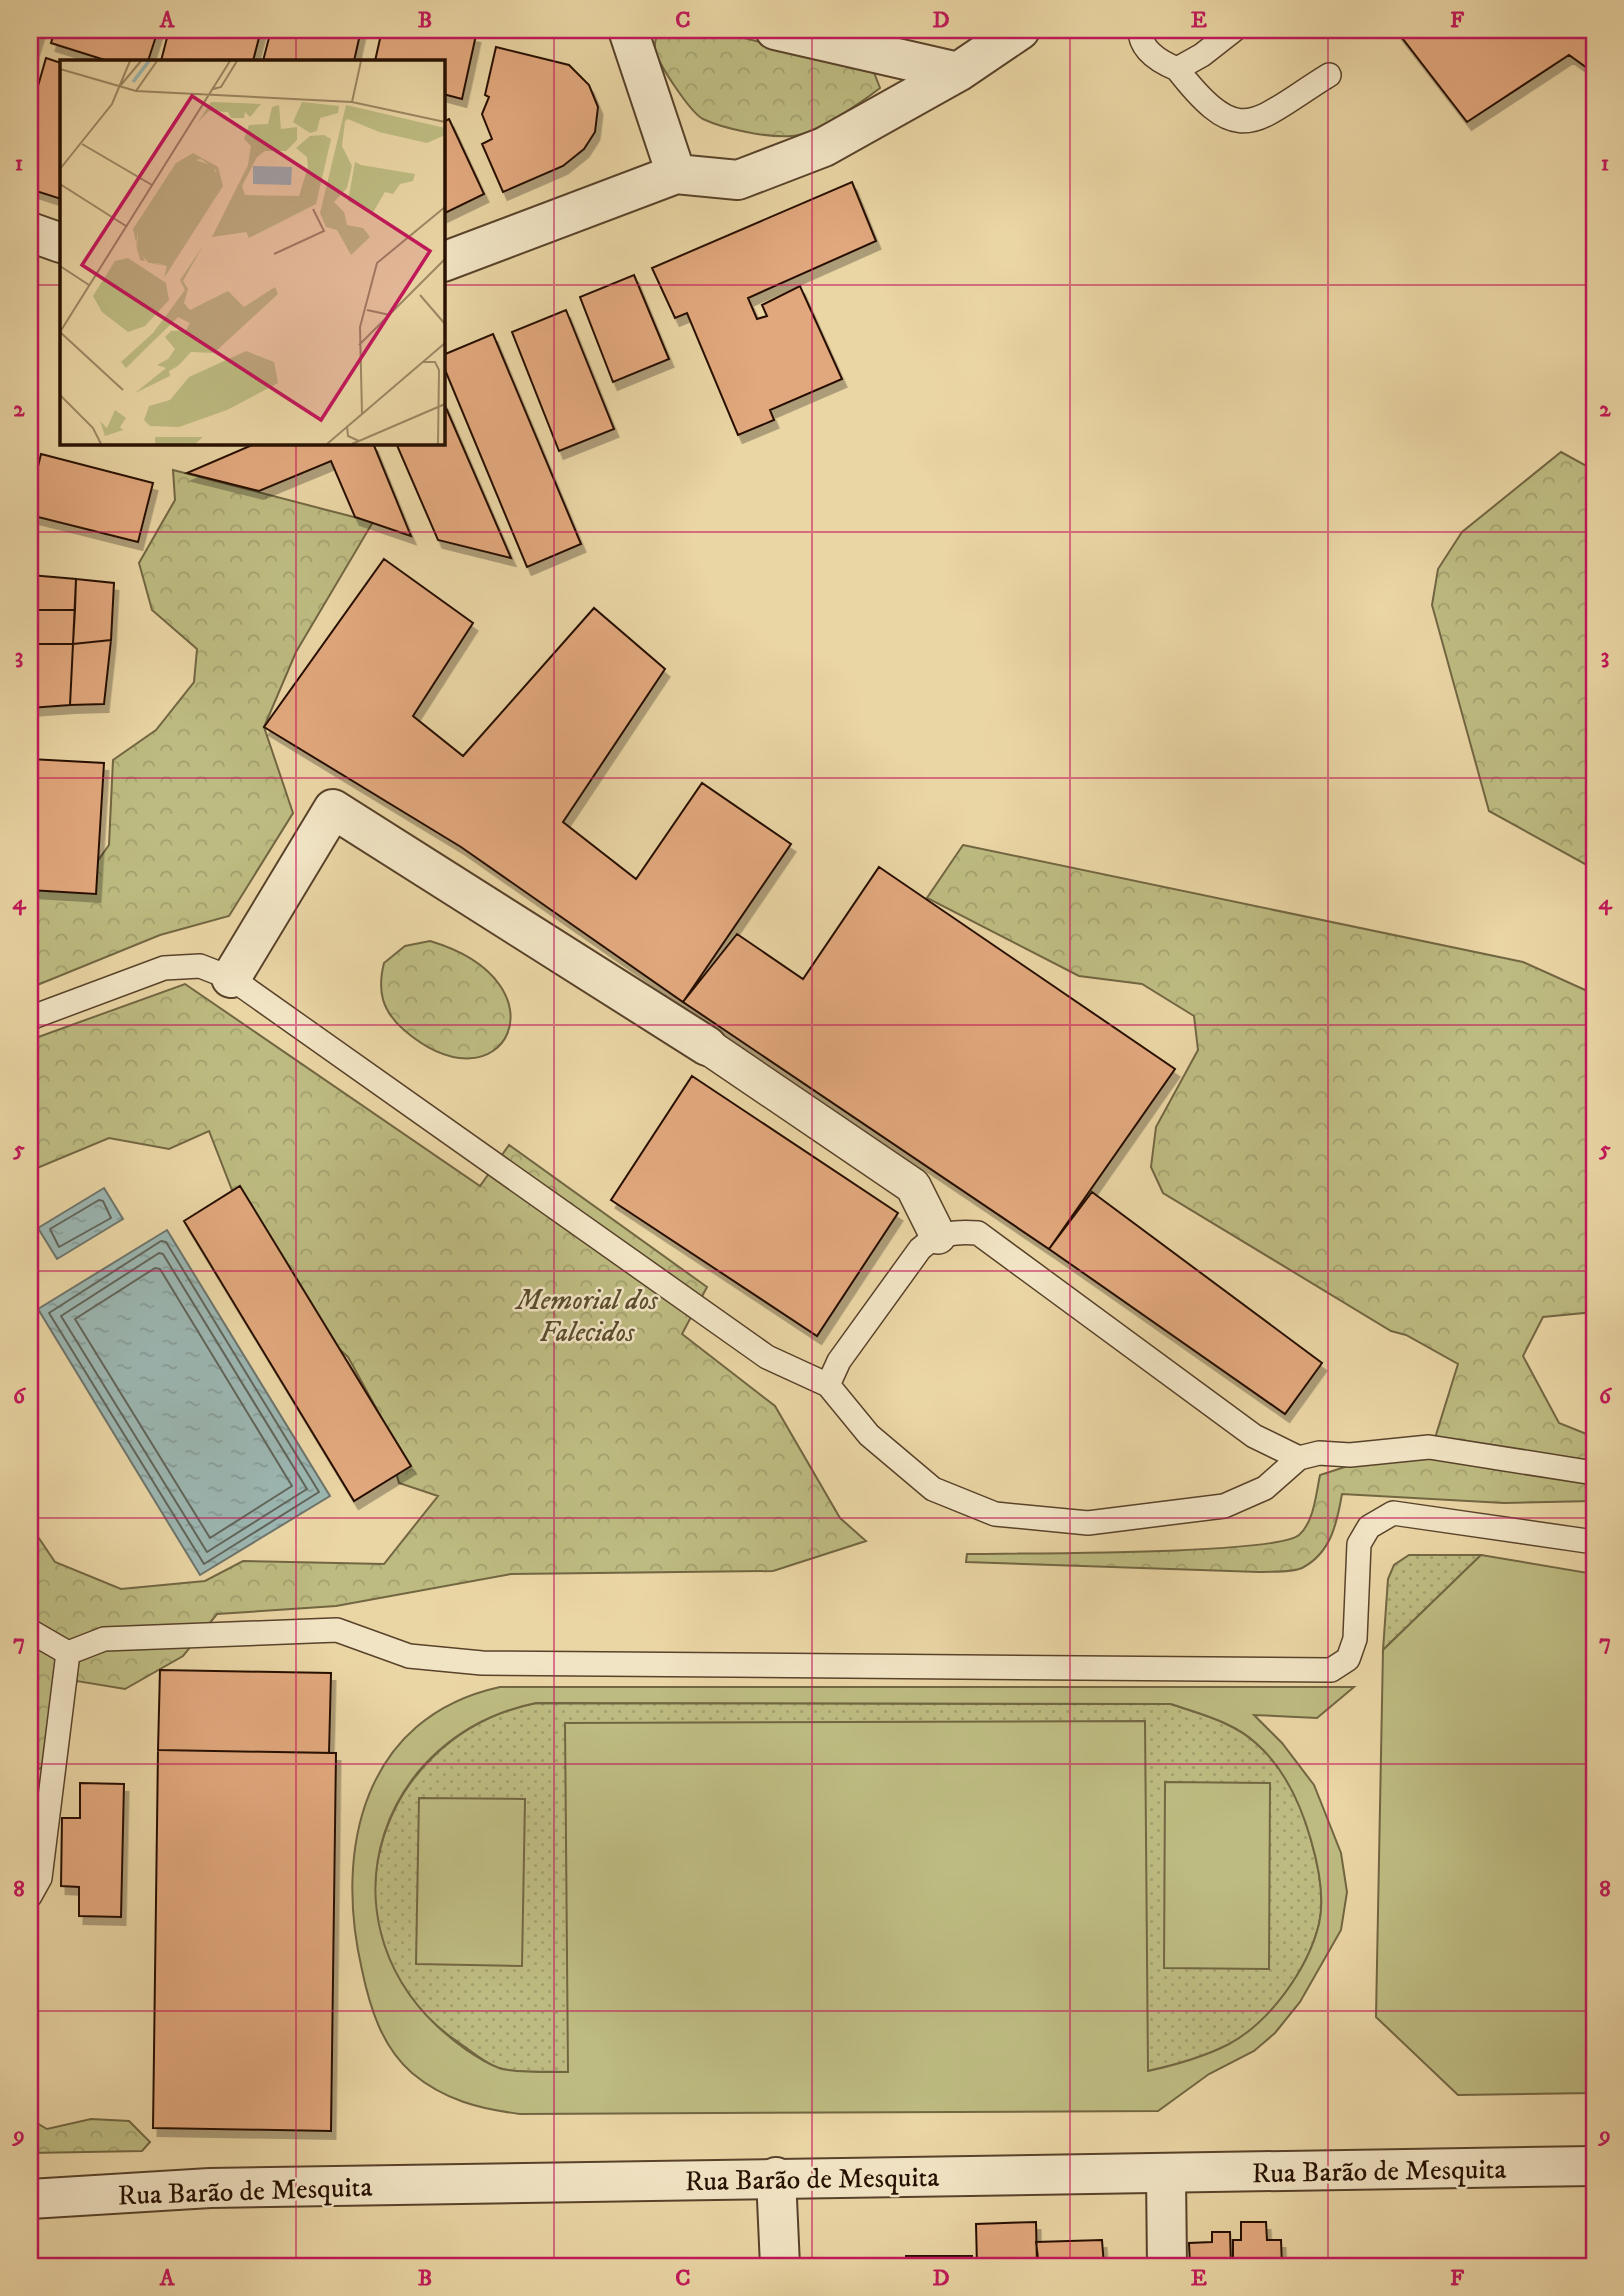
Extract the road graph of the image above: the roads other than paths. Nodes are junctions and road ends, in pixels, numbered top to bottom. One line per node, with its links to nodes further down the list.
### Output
1 (628, 30): 9 (street)
2 (775, 30): 7 (street)
3 (1020, 30): 7 (street)
4 (1140, 30): 6 (lane)
5 (1234, 30): 6 (lane)
6 (1177, 69): 8 (lane)
7 (958, 72): 9 (street)
8 (1329, 75)
9 (676, 174): 12 (street)
10 (30, 232): 11 (street)
11 (60, 243)
12 (444, 262)
13 (231, 978): 14 (lane); 15 (street); 17 (lane)
14 (30, 1018)
15 (707, 1046): 16 (street)
16 (938, 1236): 17 (lane); 18 (lane)
17 (828, 1385): 18 (lane)
18 (1299, 1458): 19 (lane)
19 (1594, 1473)
20 (1594, 1542): 22 (lane)
21 (30, 1631): 22 (lane)
22 (68, 1653): 23 (lane)
23 (30, 1896)
24 (1594, 2166): 25 (street, Rua Barão de Mesquita)
25 (1166, 2174): 26 (street, Rua Barão de Mesquita); 29 (street)
26 (775, 2177): 27 (street, Rua Barão de Mesquita); 28 (street)
27 (30, 2199)
28 (779, 2266)
29 (1167, 2266)

